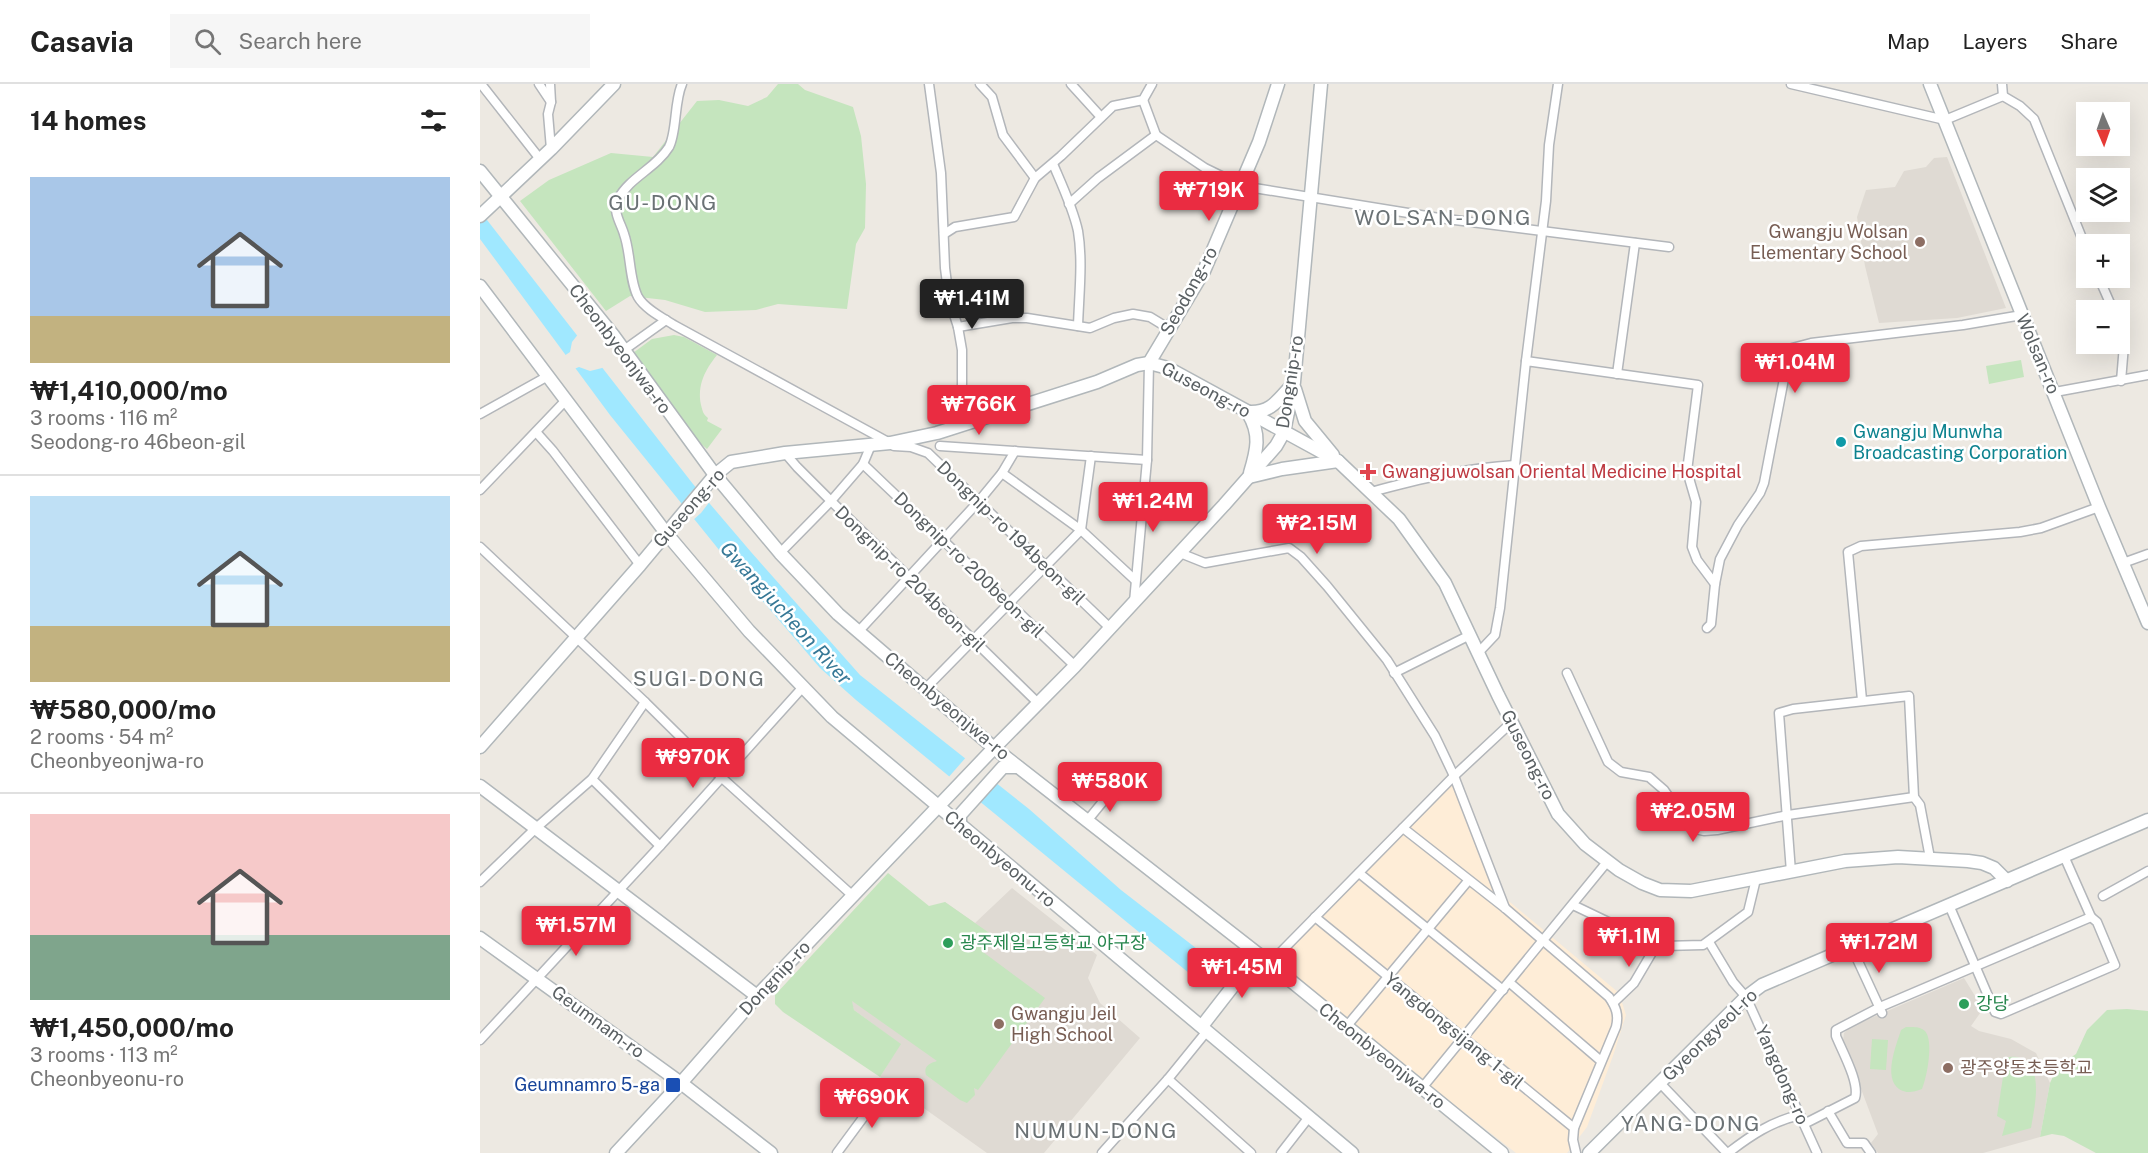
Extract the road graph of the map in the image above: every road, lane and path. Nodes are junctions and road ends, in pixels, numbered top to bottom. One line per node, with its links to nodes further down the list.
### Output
1 (482, 84): 23 (street)
2 (539, 84): 18 (street)
3 (550, 84): 18 (street)
4 (614, 84): 22 (street)
5 (682, 84): 39 (street)
6 (929, 84): 33 (street)
7 (980, 84): 26 (street)
8 (1152, 84): 17 (street)
9 (1278, 84): 27 (street, Seodong-ro)
10 (1322, 84): 29 (street, Dongnip-ro)
11 (1558, 84): 32 (street)
12 (1791, 84): 20 (street)
13 (1930, 84): 20 (street, Wolsan-ro)
14 (2002, 84): 16 (street)
15 (1073, 85): 19 (street)
16 (2003, 96): 20 (street); 34 (street)
17 (1143, 100): 19 (street); 21 (street)
18 (551, 102): 22 (street)
19 (1101, 117): 24 (street)
20 (1945, 120): 38 (street, Wolsan-ro)
21 (1156, 135): 27 (street); 30 (street)
22 (551, 148): 23 (street)
23 (540, 159): 28 (street)
24 (1053, 164): 26 (street); 30 (street)
25 (480, 171): 28 (street, Cheonbyeonjwa-ro)
26 (1035, 178): 33 (street)
27 (1242, 186): 29 (street); 42 (street, Seodong-ro)
28 (499, 196): 31 (street); 43 (street, Cheonbyeonjwa-ro)
29 (1311, 198): 32 (street); 51 (street, Dongnip-ro)
30 (1069, 204): 40 (street)
31 (480, 216)
32 (1542, 232): 35 (street); 45 (street)
33 (944, 234): 41 (street)
34 (2080, 234)
35 (1635, 243): 36 (street); 47 (street)
36 (1669, 247)
37 (480, 286): 49 (street, Cheonbyeonu-ro)
38 (2022, 315): 52 (street, Wolsan-ro); 91 (street)
39 (666, 320): 43 (street); 60 (street)
40 (1078, 326): 41 (street); 42 (street)
41 (958, 327): 56 (street)
42 (1168, 328): 46 (street, Seodong-ro)
43 (624, 350): 72 (street, Cheonbyeonjwa-ro)
44 (2123, 354): 50 (street)
45 (1526, 361): 47 (street); 70 (street)
46 (1149, 363): 54 (street, Guseong-ro); 56 (street, Guseong-ro); 67 (street)
47 (1617, 374): 91 (street)
48 (2148, 375): 50 (street)
49 (548, 376): 53 (street, Cheonbyeonu-ro); 55 (street)
50 (2121, 381): 52 (street)
51 (1294, 382): 54 (street); 58 (street, Dongnip-ro); 68 (street)
52 (2055, 392): 78 (street, Wolsan-ro)
53 (566, 400): 57 (street); 80 (street, Cheonbyeonu-ro)
54 (1248, 412): 58 (street, Guseong-ro); 73 (street)
55 (480, 414)
56 (958, 427): 59 (street, Guseong-ro)
57 (536, 432): 74 (street); 87 (street)
58 (1284, 432): 68 (street, Guseong-ro); 73 (street, Dongnip-ro)
59 (937, 433): 60 (street, Guseong-ro); 62 (street)
60 (890, 443): 61 (street, Guseong-ro)
61 (871, 445): 64 (street, Guseong-ro); 66 (street, Dongnip-ro 194beon-gil); 69 (street)
62 (940, 446): 63 (street); 66 (street)
63 (1015, 451): 65 (street); 71 (street)
64 (785, 453): 72 (street, Guseong-ro); 76 (street, Dongnip-ro 204beon-gil)
65 (1091, 456): 67 (street); 79 (street)
66 (934, 459): 77 (street, Dongnip-ro 194beon-gil)
67 (1147, 460): 90 (street)
68 (1338, 461): 73 (street); 75 (street, Guseong-ro)
69 (863, 464): 76 (street); 81 (street, Dongnip-ro 200beon-gil)
70 (1515, 465): 75 (street); 101 (street)
71 (1002, 473): 77 (street); 79 (street)
72 (715, 475): 80 (street, Guseong-ro); 83 (street, Cheonbyeonjwa-ro)
73 (1249, 477): 84 (street, Dongnip-ro)
74 (480, 490)
75 (1371, 492): 98 (street, Guseong-ro)
76 (831, 501): 83 (street); 89 (street, Dongnip-ro 204beon-gil)
77 (979, 501): 81 (street); 88 (street, Dongnip-ro 194beon-gil)
78 (2099, 507): 86 (street, Wolsan-ro); 107 (street)
79 (1082, 530): 88 (street); 90 (street)
80 (666, 533): 87 (street, Guseong-ro); 105 (street, Cheonbyeonu-ro)
81 (942, 538): 89 (street); 93 (street, Dongnip-ro 200beon-gil)
82 (480, 547): 99 (street)
83 (780, 553): 97 (street, Cheonbyeonjwa-ro)
84 (1180, 553): 92 (street, Dongnip-ro); 103 (street)
85 (2148, 554): 86 (street)
86 (2123, 563): 94 (street, Wolsan-ro)
87 (640, 565): 99 (street, Guseong-ro)
88 (1046, 567): 93 (street); 95 (street, Dongnip-ro 194beon-gil)
89 (908, 576): 97 (street); 100 (street, Dongnip-ro 204beon-gil)
90 (1135, 580): 92 (street)
91 (1714, 584): 96 (street)
92 (1134, 603): 95 (street, Dongnip-ro)
93 (1010, 604): 100 (street); 102 (street, Dongnip-ro 200beon-gil)
94 (2148, 623)
95 (1110, 628): 102 (street, Dongnip-ro)
96 (1707, 628)
97 (858, 632): 106 (street, Cheonbyeonjwa-ro)
98 (1470, 635): 101 (street, Guseong-ro); 103 (street)
99 (577, 637): 108 (street); 111 (street, Guseong-ro)
100 (973, 641): 106 (street); 109 (street, Dongnip-ro 204beon-gil)
101 (1478, 653): 110 (street, Guseong-ro)
102 (1075, 666): 109 (street, Dongnip-ro)
103 (1394, 672): 114 (street)
104 (1567, 673): 121 (street)
105 (802, 687): 115 (street); 120 (street, Cheonbyeonu-ro)
106 (926, 688): 112 (street, Cheonbyeonjwa-ro)
107 (1862, 700): 119 (street); 121 (street)
108 (645, 702): 115 (street); 116 (street)
109 (1038, 703): 112 (street, Dongnip-ro)
110 (1512, 722): 114 (street); 130 (street, Guseong-ro)
111 (480, 747)
112 (991, 750): 113 (street, Cheonbyeonjwa-ro); 120 (street, Dongnip-ro)
113 (1018, 766): 123 (street); 124 (street, Cheonbyeonjwa-ro)
114 (1454, 776): 126 (street); 143 (street)
115 (721, 777): 127 (street, Geumnam-ro); 139 (street)
116 (592, 779): 125 (street); 127 (street)
117 (480, 786): 125 (street)
118 (1114, 788): 124 (street)
119 (1914, 797): 121 (street); 129 (street)
120 (941, 805): 123 (street, Cheonbyeonu-ro); 139 (street, Dongnip-ro)
121 (1788, 815): 132 (street)
122 (2148, 820): 128 (street, Gyeongyeol-ro)
123 (960, 821): 164 (street, Cheonbyeonu-ro)
124 (1087, 821): 152 (street, Cheonbyeonjwa-ro)
125 (536, 828): 137 (street); 138 (street)
126 (1403, 828): 133 (street); 135 (street)
127 (660, 846): 138 (street, Geumnam-ro)
128 (2064, 856): 136 (street, Gyeongyeol-ro); 145 (street)
129 (1930, 858): 132 (street, Guseong-ro); 136 (street, Guseong-ro)
130 (1607, 862): 134 (street, Guseong-ro); 141 (street)
131 (2148, 871): 140 (street)
132 (1791, 872): 134 (street, Guseong-ro)
133 (1359, 873): 144 (street); 146 (street)
134 (1756, 879): 149 (street)
135 (1468, 881): 143 (street); 146 (street)
136 (2007, 881): 142 (street, Gyeongyeol-ro)
137 (480, 882)
138 (619, 892): 156 (street, Geumnam-ro); 159 (street)
139 (853, 896): 159 (street, Dongnip-ro)
140 (2103, 896)
141 (1573, 905): 148 (street); 150 (street)
142 (1948, 905): 151 (street, Gyeongyeol-ro); 154 (street)
143 (1504, 908): 148 (street)
144 (1315, 917): 153 (street); 155 (street, Yangdongsijang 1-gil)
145 (2091, 917): 154 (street); 154 (street)
146 (1427, 929): 155 (street); 158 (street)
147 (480, 938): 156 (street, Geumnam-ro)
148 (1544, 941): 157 (street); 161 (street)
149 (1709, 942): 150 (street); 160 (street, Yangdong-ro)
150 (1657, 944): 161 (street)
151 (1851, 946): 160 (street, Gyeongyeol-ro); 162 (street)
152 (1258, 954): 153 (street, Cheonbyeonjwa-ro); 164 (street)
153 (1269, 964): 163 (street, Cheonbyeonjwa-ro)
154 (1976, 967): 162 (street)
155 (1388, 976): 163 (street); 165 (street, Yangdongsijang 1-gil)
156 (538, 979): 166 (street, Geumnam-ro); 169 (street, Geumnam-ro)
157 (1510, 983): 158 (street); 167 (street)
158 (1503, 990): 165 (street)
159 (757, 996): 169 (street, Dongnip-ro)
160 (1746, 997): 170 (street, Gyeongyeol-ro); 174 (street, Yangdong-ro)
161 (1613, 1003): 167 (street)
162 (1881, 1010): 173 (street)
163 (1346, 1026): 171 (street, Cheonbyeonjwa-ro)
164 (1204, 1028): 168 (street); 175 (street, Cheonbyeonu-ro)
165 (1463, 1038): 171 (street); 177 (street, Yangdongsijang 1-gil)
166 (480, 1040)
167 (1602, 1061): 177 (street)
168 (1168, 1079): 181 (street); 182 (street)
169 (681, 1083): 178 (street, Dongnip-ro); 179 (street, Geumnam-ro)
170 (1660, 1083): 187 (street, Gyeongyeol-ro); 188 (street)
171 (1422, 1088): 185 (street, Cheonbyeonjwa-ro)
172 (885, 1089): 180 (street)
173 (1828, 1111): 176 (street); 190 (street)
174 (1800, 1114): 176 (street, Yangdong-ro); 188 (street)
175 (1309, 1117): 183 (street); 184 (street, Cheonbyeonu-ro)
176 (1804, 1124): 189 (street, Yangdong-ro)
177 (1574, 1128): 186 (street)
178 (622, 1151)
179 (771, 1153)
180 (837, 1153)
181 (1102, 1153)
182 (1251, 1153)
183 (1281, 1153)
184 (1352, 1153)
185 (1502, 1153)
186 (1576, 1153)
187 (1590, 1153)
188 (1727, 1153)
189 (1817, 1153)
190 (1871, 1153)

